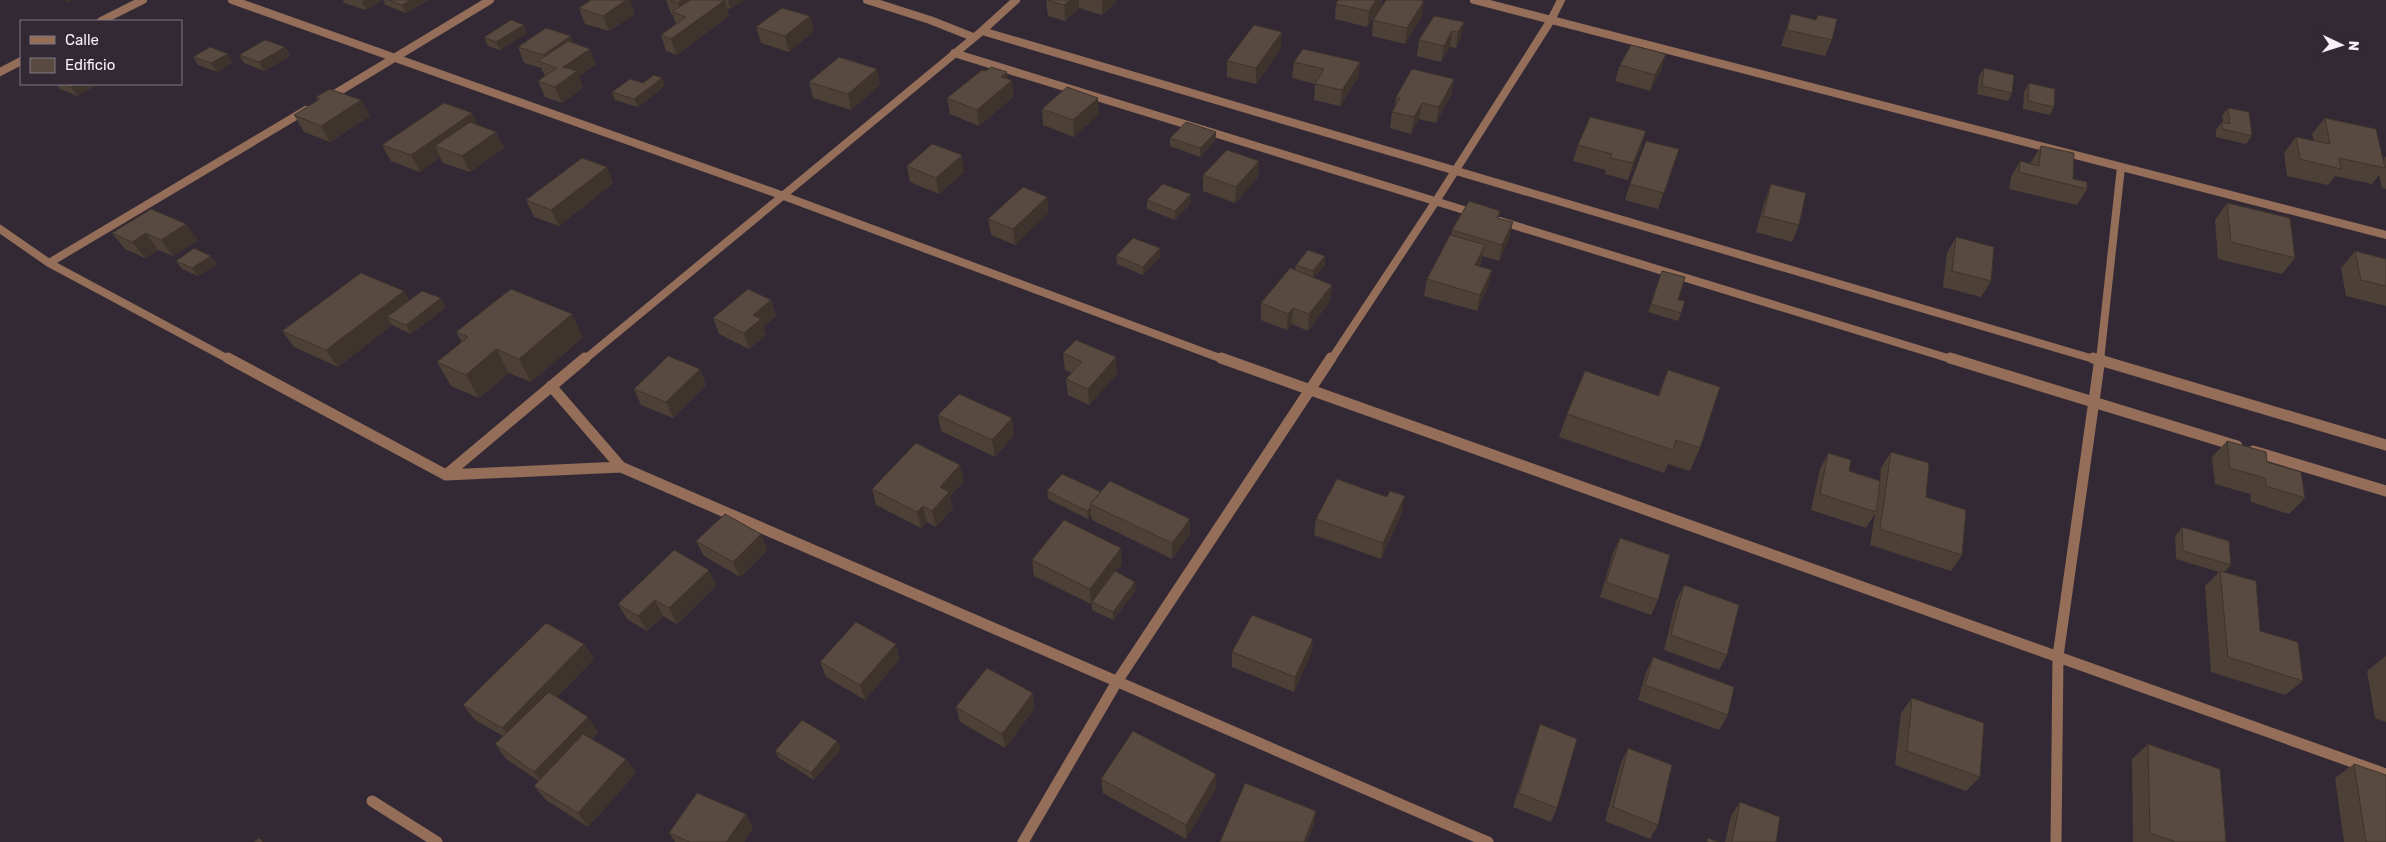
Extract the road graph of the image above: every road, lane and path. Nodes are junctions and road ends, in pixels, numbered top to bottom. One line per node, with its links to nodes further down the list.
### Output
1 (143, 0): 8 (street)
2 (232, 0): 13 (street)
3 (490, 0): 13 (street)
4 (867, 0): 11 (street)
5 (1016, 0): 10 (street)
6 (1474, 0): 9 (street)
7 (1561, 0): 9 (street)
8 (103, 20)
9 (1551, 20): 18 (street); 19 (street)
10 (982, 31): 11 (street); 19 (street)
11 (973, 37): 12 (street)
12 (954, 53): 20 (street); 21 (street)
13 (395, 58): 16 (street); 20 (street)
14 (20, 62): 15 (street)
15 (0, 72)
16 (319, 103)
17 (311, 108): 24 (street)
18 (2121, 167): 23 (street); 25 (street)
19 (1455, 172): 21 (street); 25 (street)
20 (781, 195): 26 (street); 27 (street)
21 (1436, 201): 27 (street); 28 (street)
22 (1, 230): 24 (street)
23 (2386, 235)
24 (49, 263): 31 (street)
25 (2100, 362): 28 (street); 29 (street)
26 (551, 386): 30 (street); 31 (street)
27 (1309, 391): 33 (street); 34 (street)
28 (2095, 402): 32 (street); 33 (street)
29 (2386, 445)
30 (621, 467): 31 (street); 34 (street)
31 (446, 475)
32 (2386, 491)
33 (2058, 656): 35 (street); 40 (street)
34 (1118, 680): 38 (street); 39 (street)
35 (2386, 774)
36 (372, 801): 37 (street)
37 (438, 842)
38 (1023, 842)
39 (1488, 842)
40 (2056, 842)

